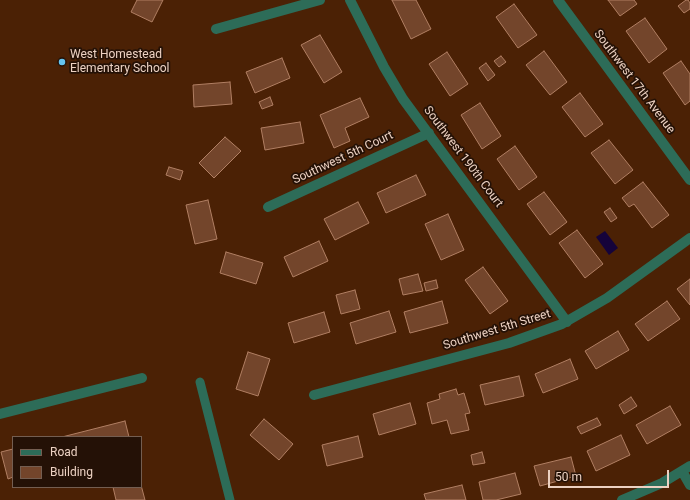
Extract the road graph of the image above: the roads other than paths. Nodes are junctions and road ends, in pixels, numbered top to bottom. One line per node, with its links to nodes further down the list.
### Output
1 (320, 0): 4 (street)
2 (350, 0): 5 (street, Southwest 190th Court)
3 (558, 0): 6 (street, Southwest 17th Avenue)
4 (216, 29)
5 (429, 133): 7 (street, Southwest 5th Court); 9 (street, Southwest 190th Court)
6 (690, 180)
7 (268, 207)
8 (690, 238): 9 (street, Southwest 5th Street)
9 (567, 322): 12 (street, Southwest 5th Street)
10 (142, 378): 13 (street)
11 (200, 382): 16 (lane)
12 (314, 395)
13 (0, 414)
14 (686, 468): 15 (street); 17 (street)
15 (690, 485)
16 (230, 500)
17 (622, 500)

